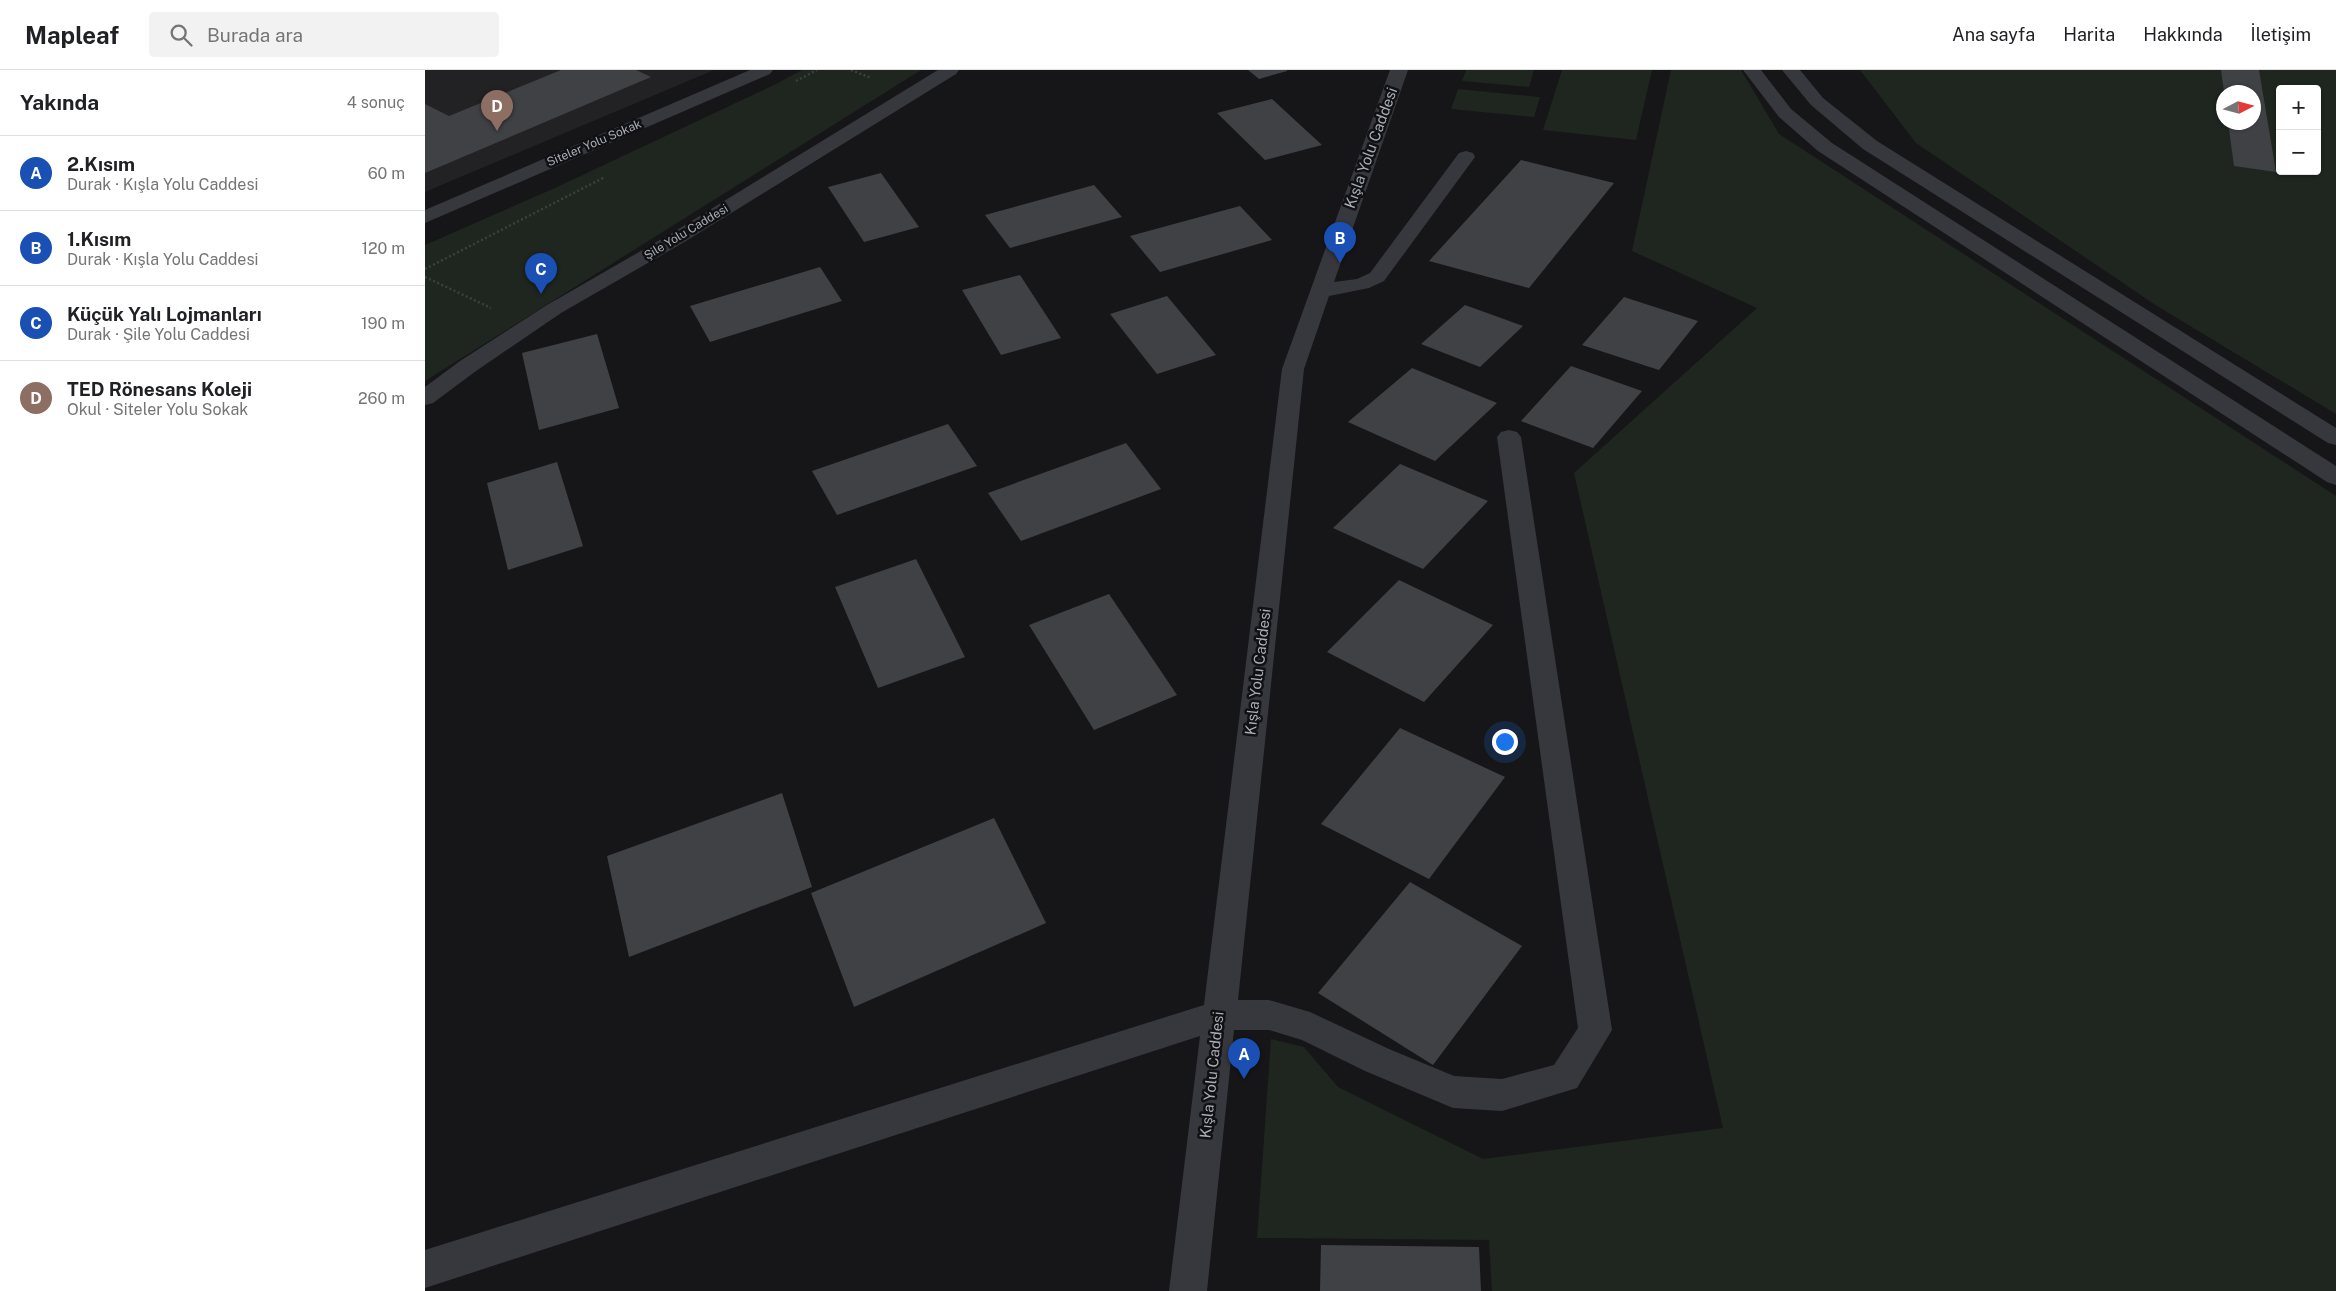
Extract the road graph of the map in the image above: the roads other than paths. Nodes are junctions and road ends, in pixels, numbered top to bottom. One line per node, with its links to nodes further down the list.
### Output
1 (764, 70): 9 (street, Siteler Yolu Sokak)
2 (950, 70): 11 (street, Şile Yolu Caddesi)
3 (1399, 70): 10 (street, Kışla Yolu Caddesi)
4 (1752, 70): 7 (street)
5 (1791, 70): 6 (street)
6 (1808, 92): 7 (street); 13 (street)
7 (1772, 98): 14 (street)
8 (1466, 156): 10 (street)
9 (425, 217)
10 (1320, 291): 15 (street, Kışla Yolu Caddesi)
11 (425, 398)
12 (1509, 437): 15 (street)
13 (2336, 438)
14 (2336, 477)
15 (1219, 1015): 16 (street); 17 (street, Kışla Yolu Caddesi)
16 (425, 1269)
17 (1188, 1291)

